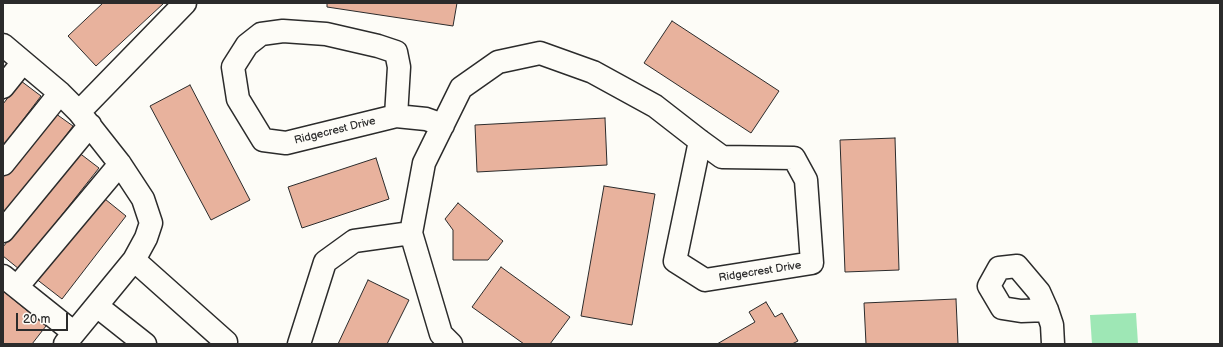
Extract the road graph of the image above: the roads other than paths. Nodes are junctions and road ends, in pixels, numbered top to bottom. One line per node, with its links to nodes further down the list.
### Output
1 (186, 3): 7 (street)
2 (3, 45): 3 (street)
3 (23, 62): 4 (street); 5 (street)
4 (3, 87)
5 (60, 93): 7 (street); 10 (street)
6 (396, 116): 6 (street, Ridgecrest Drive); 8 (street, Ridgecrest Drive)
7 (85, 118): 11 (street); 12 (street)
8 (443, 125): 9 (street, Ridgecrest Drive); 13 (street, Ridgecrest Drive)
9 (700, 141): 9 (street, Ridgecrest Drive)
10 (3, 164)
11 (120, 164): 14 (street); 15 (street)
12 (3, 231)
13 (411, 234): 19 (street, Ridgecrest Drive); 22 (street)
14 (134, 260): 16 (street); 21 (street)
15 (10, 282): 18 (street)
16 (97, 306): 18 (street); 20 (street)
17 (1047, 310): 23 (street)
18 (69, 338)
19 (443, 341)
20 (145, 344)
21 (224, 344)
22 (299, 344)
23 (1053, 344)

